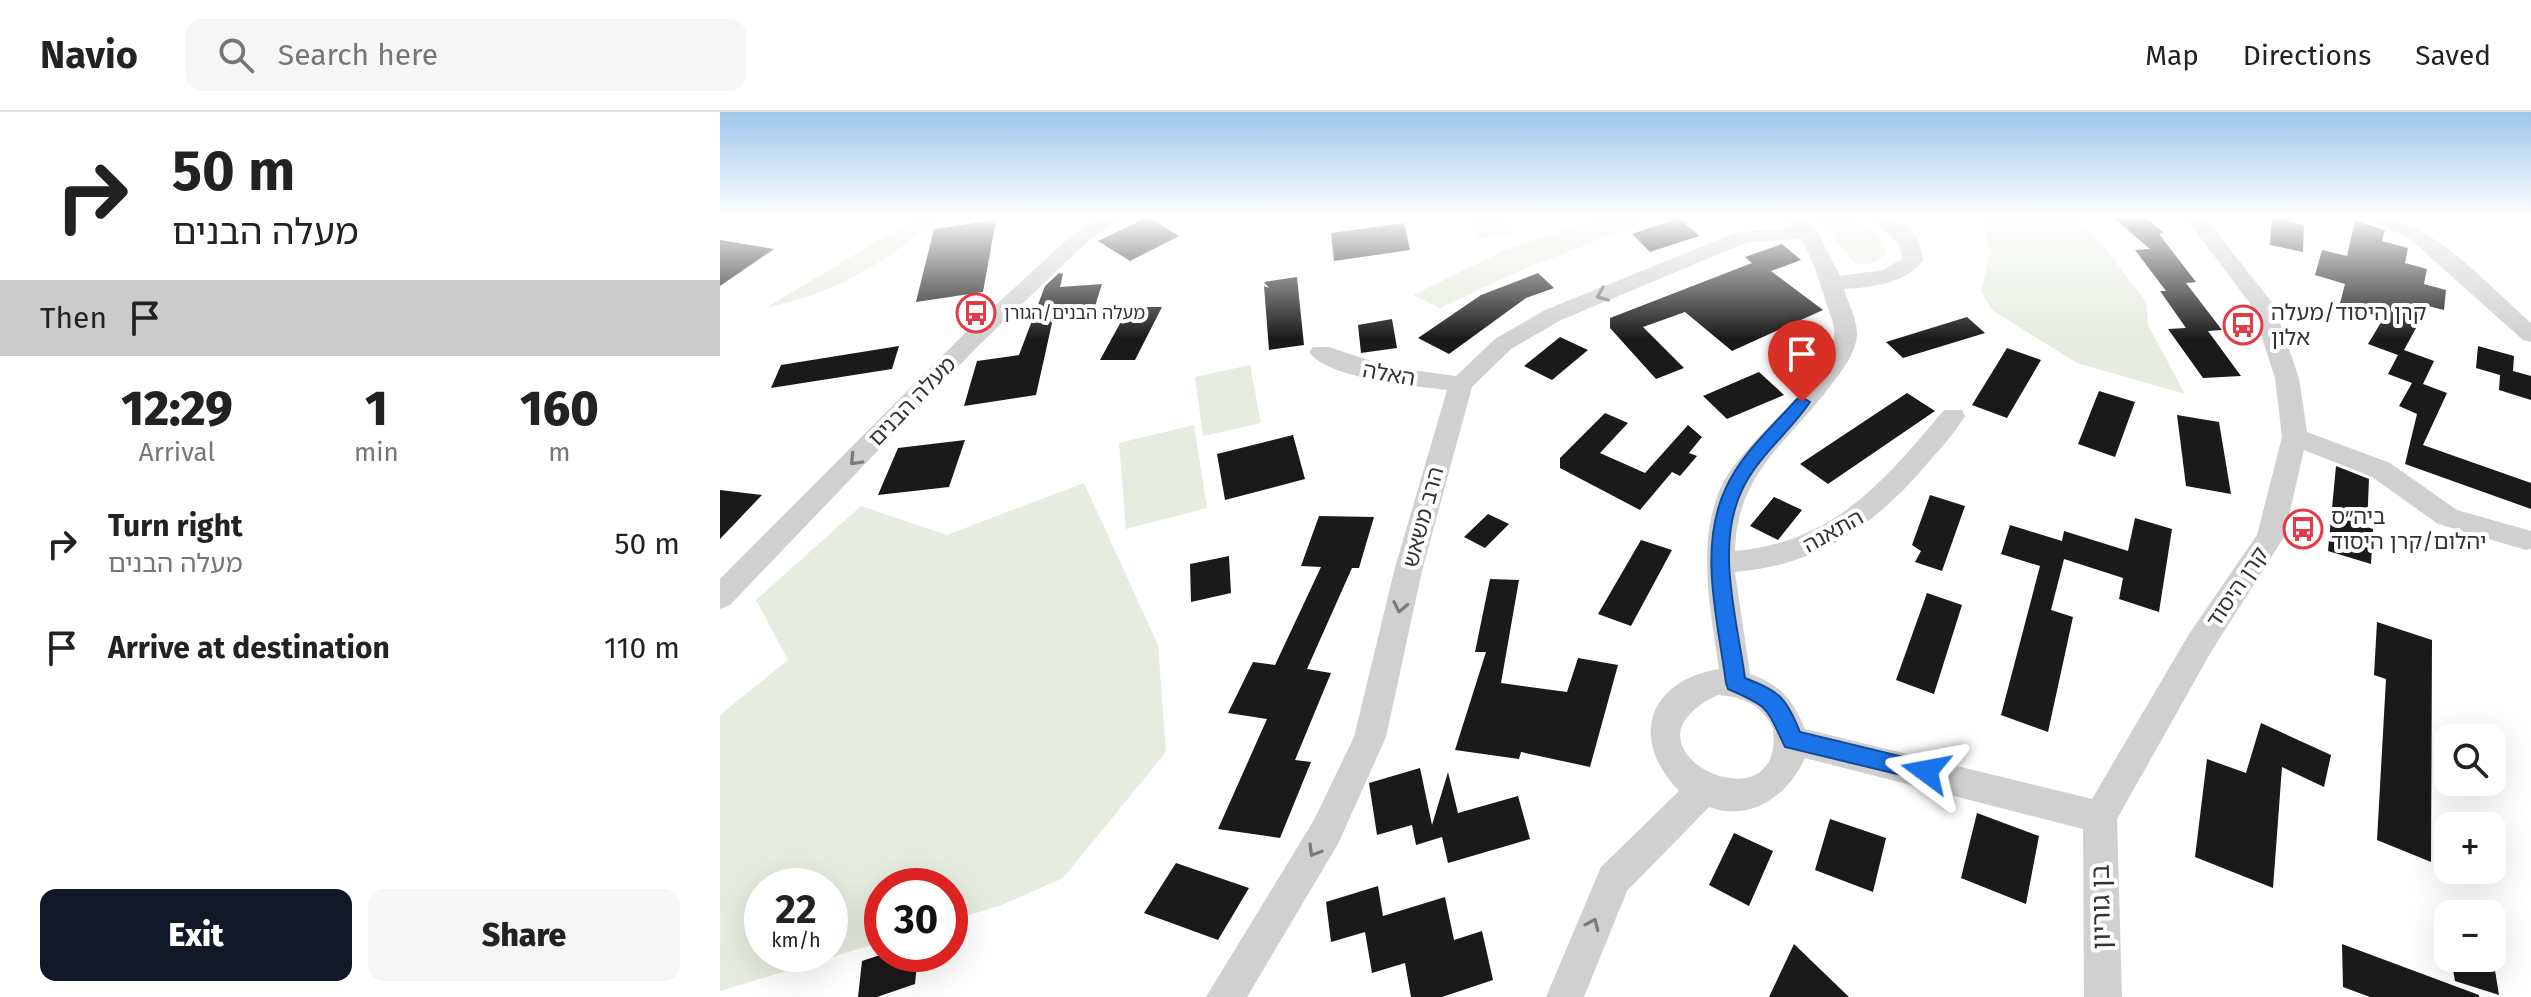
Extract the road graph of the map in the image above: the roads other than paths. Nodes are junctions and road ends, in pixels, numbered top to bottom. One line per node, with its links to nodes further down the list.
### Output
1 (1059, 257): 15 (street, מעלה הבנים, one-way to 15)
2 (1693, 257): 10 (street, one-way to 10)
3 (1822, 257): 7 (street)
4 (1911, 257): 7 (street)
5 (2226, 257): 12 (street, קרן היסוד)
6 (2442, 257): 8 (street)
7 (1832, 283): 14 (street)
8 (2531, 335)
9 (1321, 352): 10 (street, האלה)
10 (1461, 384): 20 (street, הרב משאש, one-way to 20)
11 (1953, 416): 14 (street, התאנה)
12 (2295, 437): 13 (street); 19 (street, קרן היסוד)
13 (2526, 540)
14 (1720, 563): 16 (street)
15 (720, 597)
16 (1736, 683): 17 (street); 18 (street)
17 (1793, 740): 18 (street); 19 (street)
18 (1703, 790): 21 (street, one-way to 18)
19 (2100, 817): 22 (street, בן גוריון)
20 (1225, 997)
21 (1565, 997)
22 (2103, 997)

